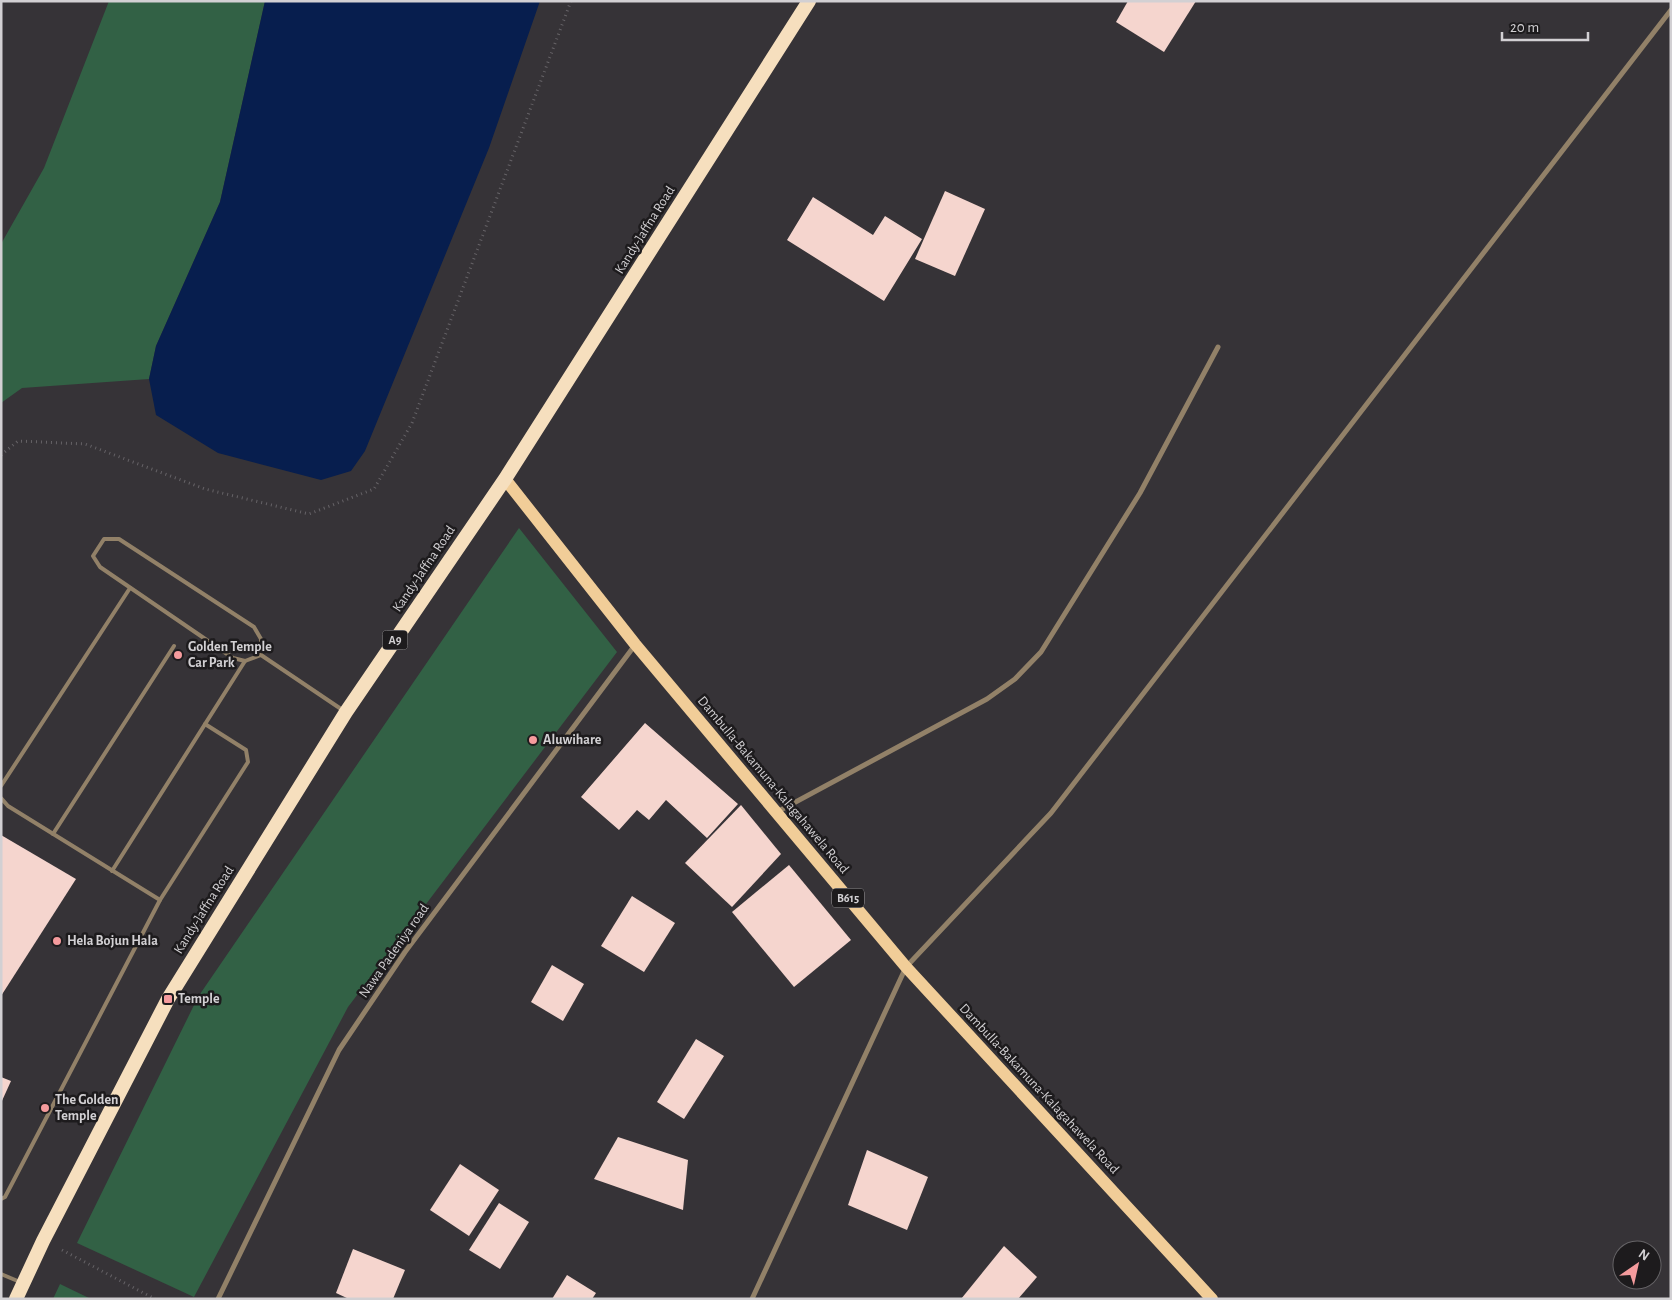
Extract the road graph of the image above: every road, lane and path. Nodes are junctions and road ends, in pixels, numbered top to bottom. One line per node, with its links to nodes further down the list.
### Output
1 (571, 1): 5 (path)
2 (809, 1): 6 (highway, Kandy-Jaffna Road / A9)
3 (1671, 10): 20 (street)
4 (1218, 347): 16 (street)
5 (1, 455)
6 (505, 479): 8 (main road, Dambulla-Bakamuna-Kalagahawela Road / B615); 12 (highway, Kandy-Jaffna Road / A9)
7 (130, 588): 10 (lane); 11 (lane); 14 (lane)
8 (635, 644): 16 (main road, Dambulla-Bakamuna-Kalagahawela Road / B615); 27 (street, Nawa Padeniya road)
9 (174, 646): 17 (lane)
10 (261, 655): 11 (lane); 12 (lane)
11 (245, 661): 13 (lane)
12 (346, 712): 22 (highway, Kandy-Jaffna Road / A9)
13 (205, 724): 18 (lane); 19 (lane)
14 (1, 786)
15 (1, 798): 17 (lane)
16 (776, 812): 20 (main road, Dambulla-Bakamuna-Kalagahawela Road / B615)
17 (53, 834): 18 (lane)
18 (112, 871): 19 (lane)
19 (160, 900): 21 (lane)
20 (906, 967): 28 (street); 29 (main road, Dambulla-Bakamuna-Kalagahawela Road / B615)
21 (1, 1199)
22 (43, 1241): 24 (highway, Kandy-Jaffna Road / A9); 26 (path)
23 (1, 1274): 24 (lane)
24 (22, 1283): 25 (highway, Kandy-Jaffna Road / A9)
25 (16, 1299)
26 (155, 1299)
27 (218, 1299)
28 (752, 1299)
29 (1212, 1299)

